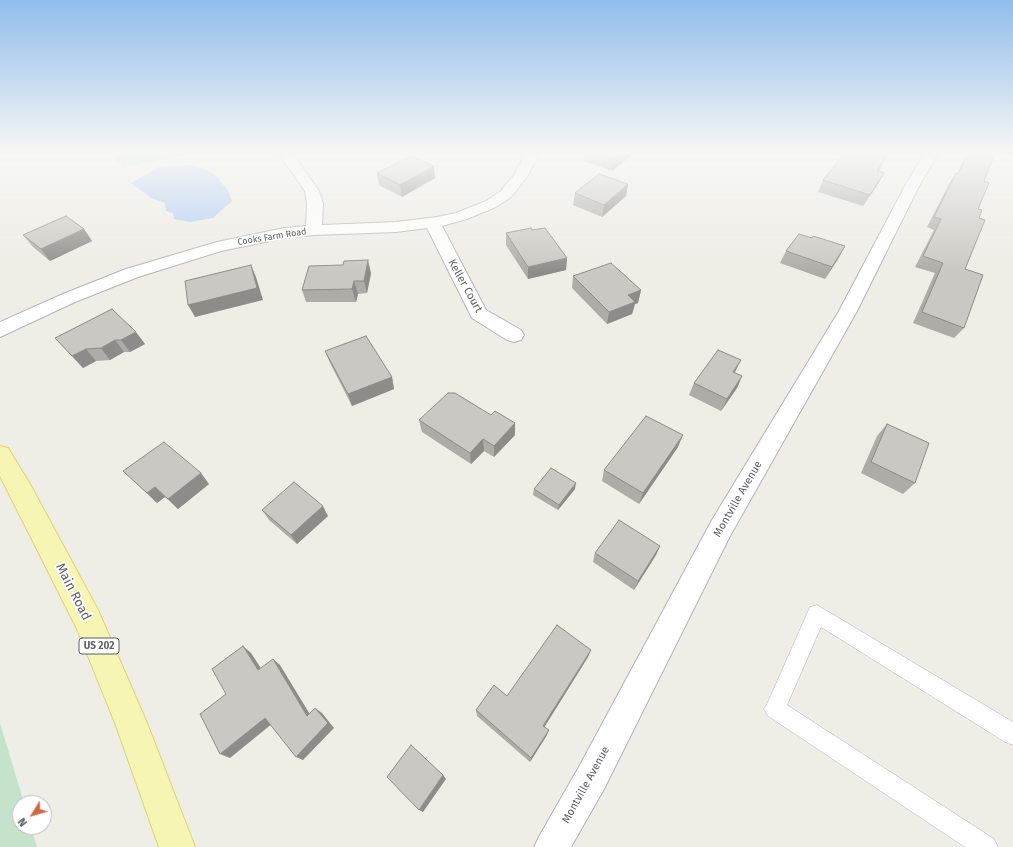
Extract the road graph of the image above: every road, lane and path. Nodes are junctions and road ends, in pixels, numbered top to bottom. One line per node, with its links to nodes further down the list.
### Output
1 (313, 194): 5 (street)
2 (506, 194): 4 (street, Cooks Farm Road)
3 (908, 194): 11 (street, Montville Avenue)
4 (432, 222): 5 (street, Cooks Farm Road); 7 (street, Keller Court)
5 (314, 230): 6 (street, Cooks Farm Road)
6 (0, 330)
7 (514, 335)
8 (0, 455): 10 (main road, Main Road / US 202)
9 (1013, 734): 12 (lane)
10 (177, 847)
11 (552, 847)
12 (986, 847)

